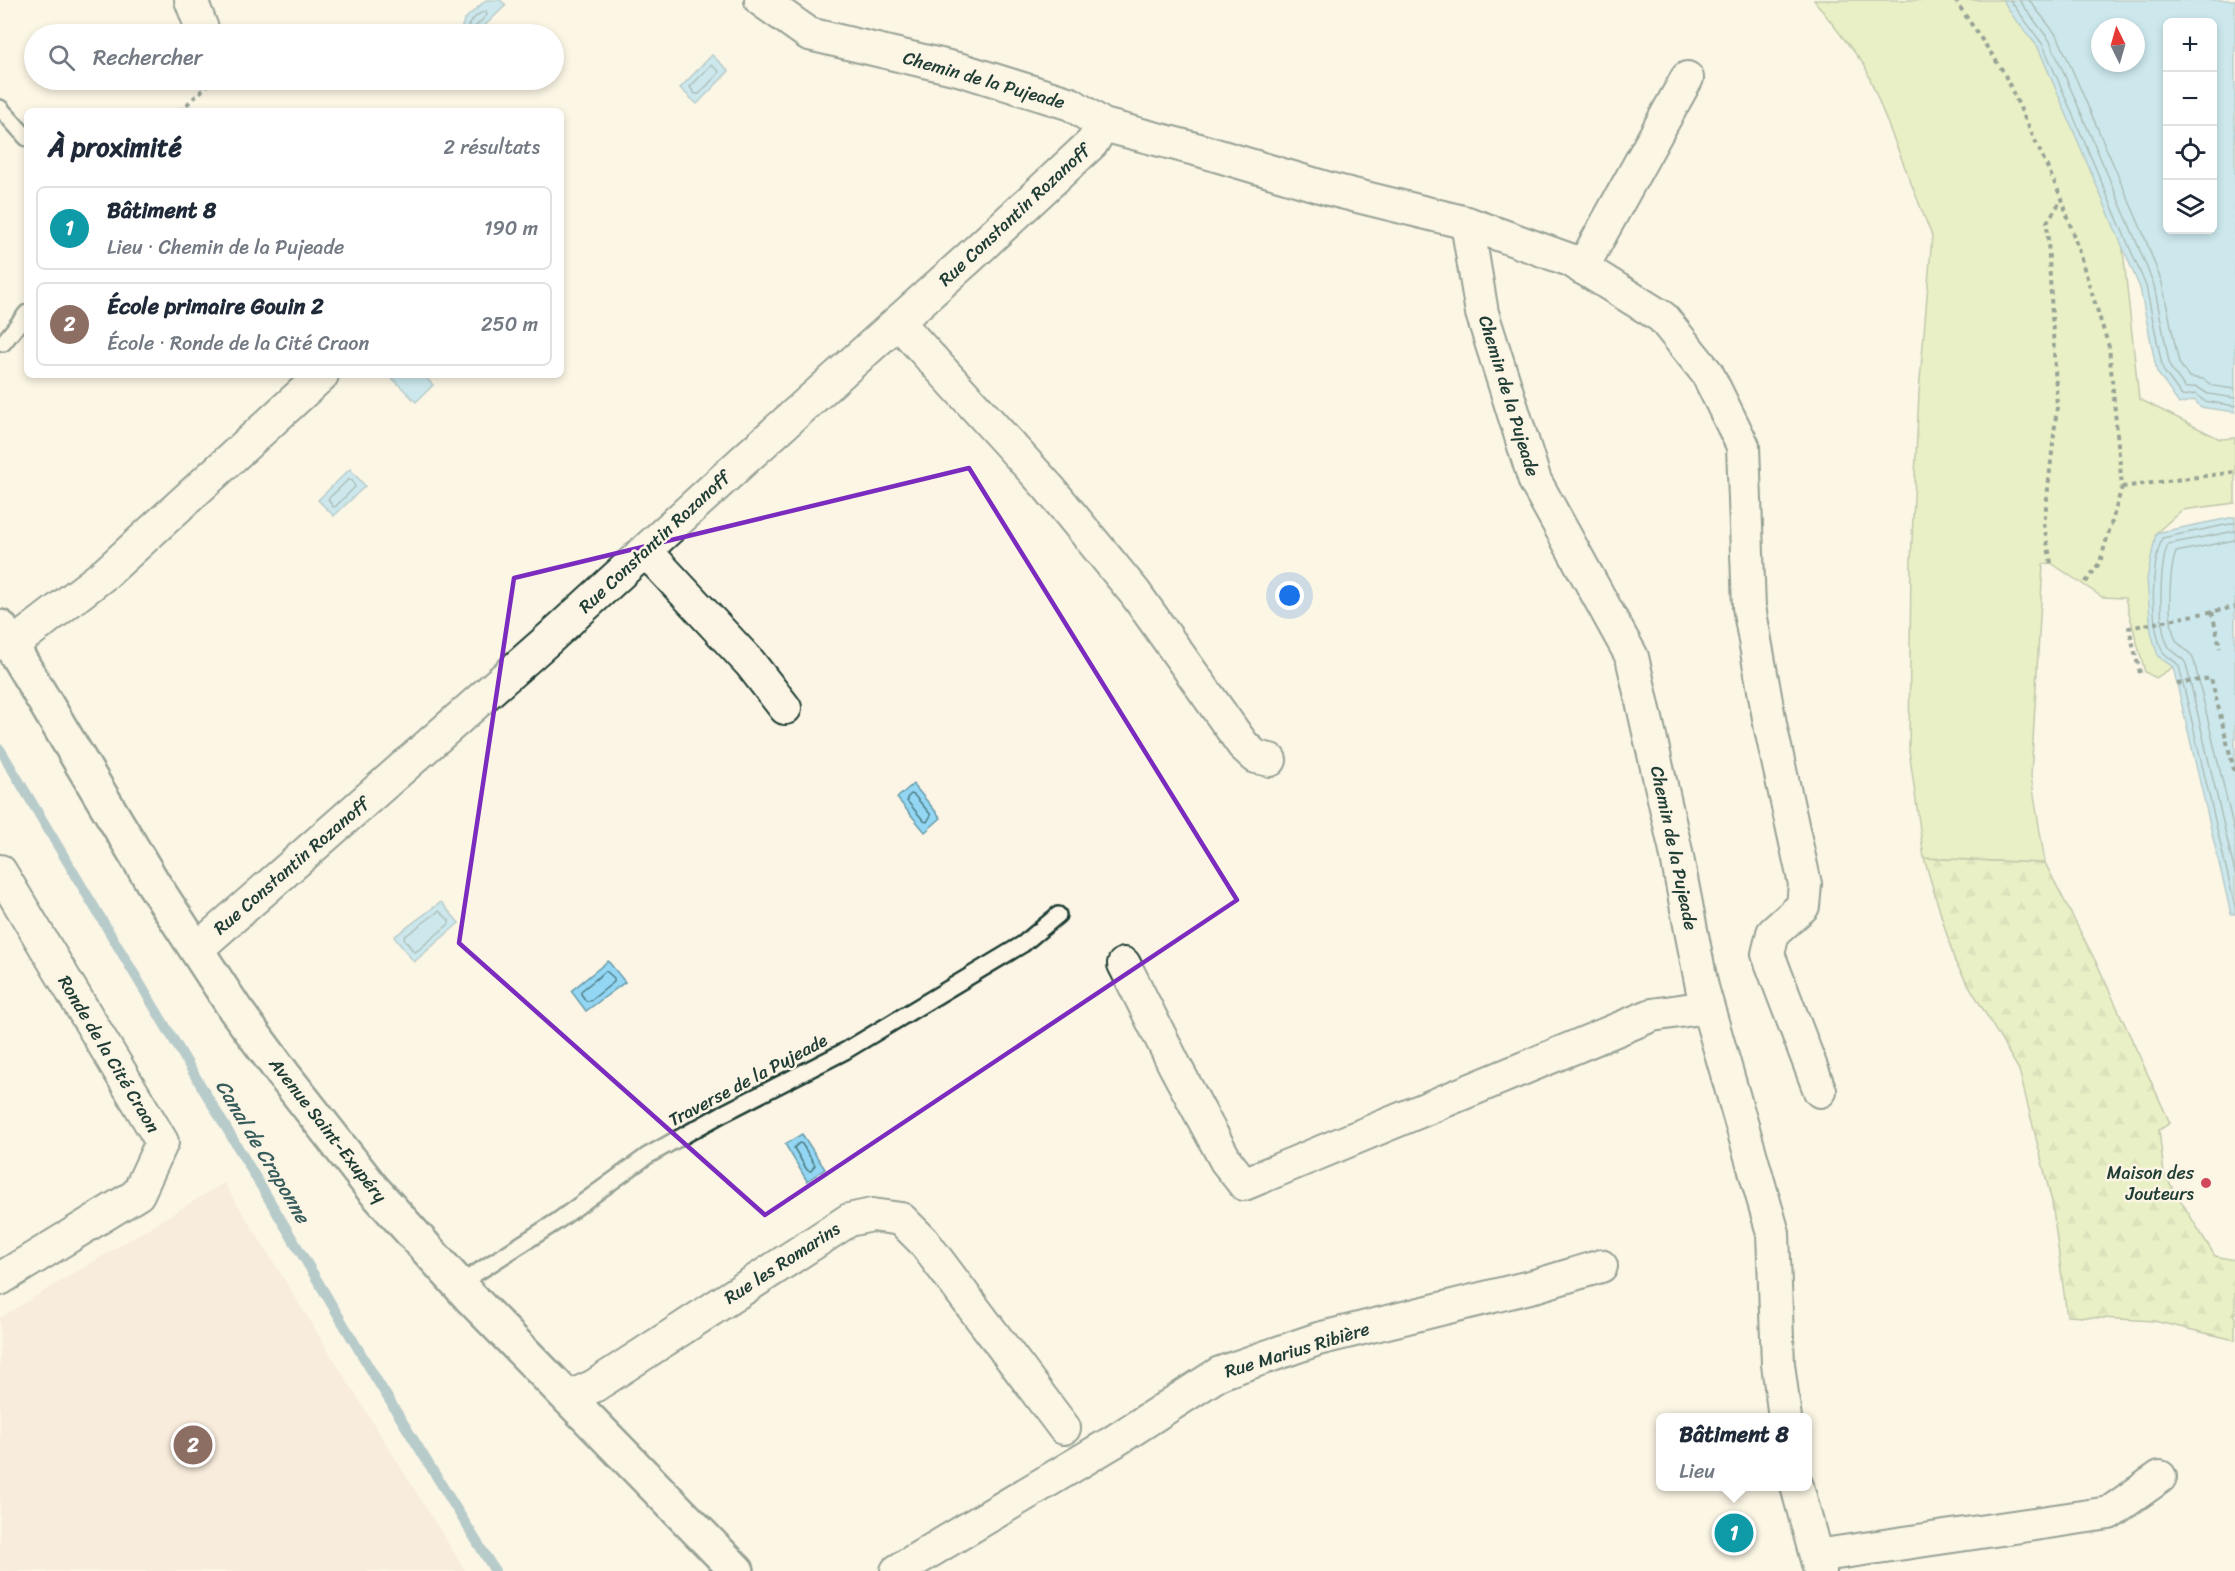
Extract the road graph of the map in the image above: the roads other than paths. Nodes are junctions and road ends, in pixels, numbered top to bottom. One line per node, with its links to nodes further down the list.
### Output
1 (191, 0): 3 (street)
2 (761, 0): 6 (street, Chemin de la Pujeade)
3 (200, 24)
4 (1687, 78): 9 (street)
5 (0, 108): 7 (lane)
6 (1103, 125): 8 (street, Chemin de la Pujeade); 11 (street, Rue Constantin Rozanoff)
7 (24, 135)
8 (1467, 223): 9 (street); 22 (street, Chemin de la Pujeade)
9 (1582, 268): 23 (street)
10 (24, 317): 12 (lane)
11 (898, 322): 14 (street, Rue Constantin Rozanoff); 17 (street)
12 (3, 343)
13 (319, 378): 15 (street)
14 (641, 554): 16 (street); 20 (street, Rue Constantin Rozanoff)
15 (6, 637): 20 (main road, Avenue Saint-Exupéry)
16 (785, 708)
17 (1270, 759)
18 (0, 871): 25 (street, Ronde de la Cité Craon)
19 (1058, 915): 26 (lane, Traverse de la Pujeade)
20 (196, 950): 26 (main road, Avenue Saint-Exupéry)
21 (1124, 964): 22 (street)
22 (1707, 1007): 28 (street, Chemin de la Pujeade)
23 (1820, 1091)
24 (1601, 1266): 34 (street, Rue Marius Ribière)
25 (0, 1279)
26 (458, 1283): 27 (main road, Avenue Saint-Exupéry)
27 (568, 1398): 29 (street, Rue les Romarins); 33 (main road, Avenue Saint-Exupéry)
28 (1784, 1413)
29 (1064, 1428)
30 (2160, 1477): 32 (street)
31 (1798, 1491): 32 (street)
32 (1818, 1563)
33 (737, 1571)
34 (897, 1571)

